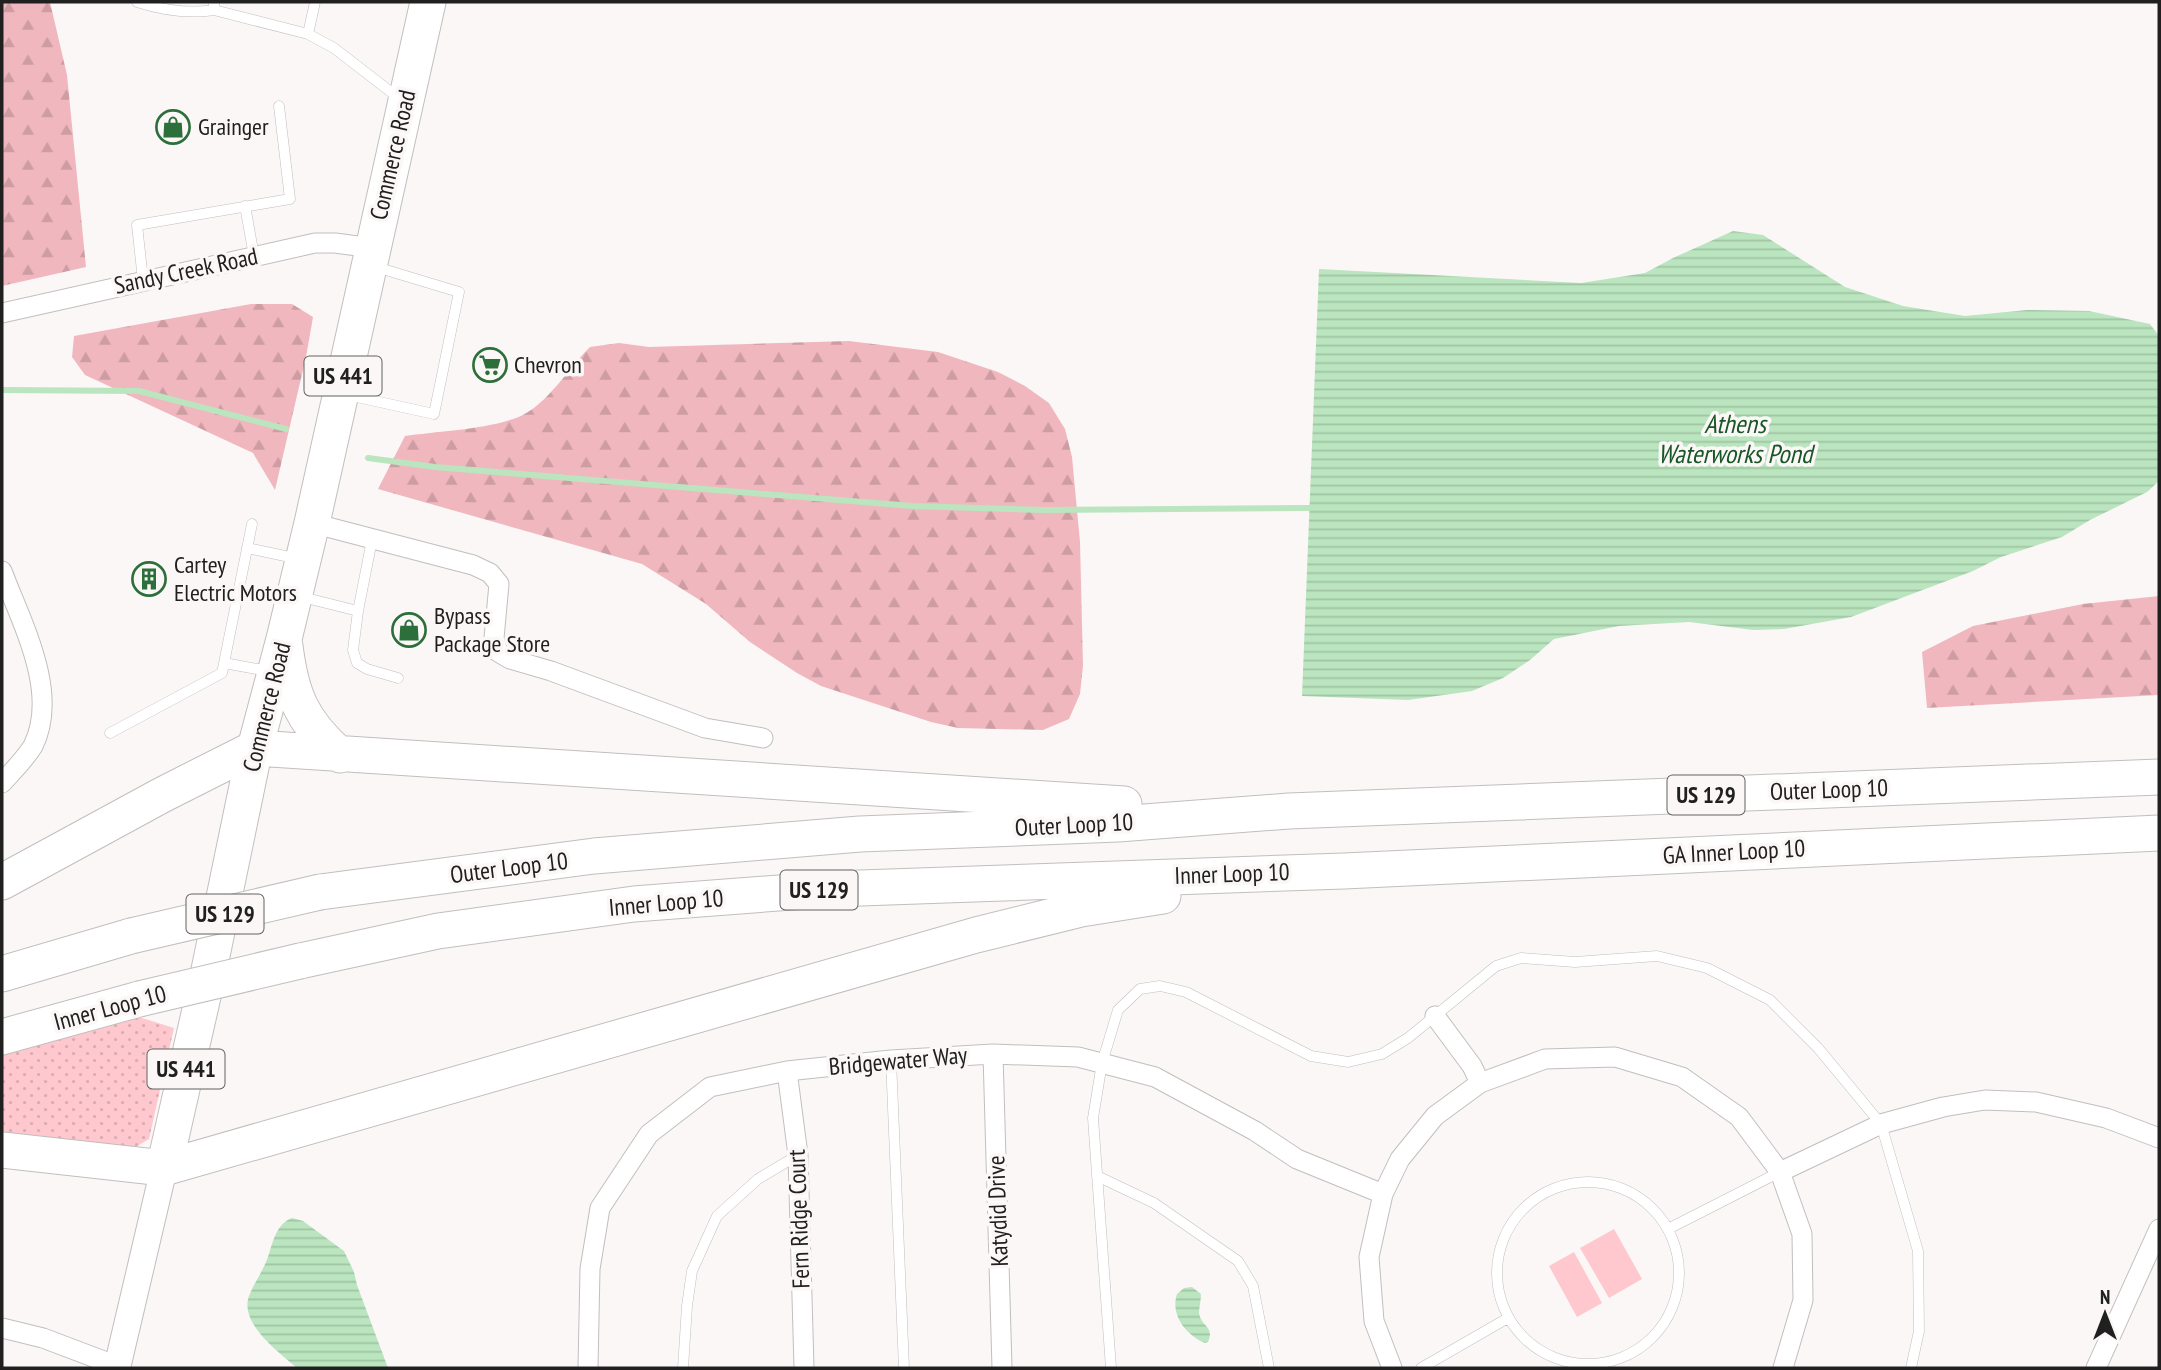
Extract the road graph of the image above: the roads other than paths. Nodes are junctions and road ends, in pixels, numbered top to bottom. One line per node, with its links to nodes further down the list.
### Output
1 (137, 2): 4 (lane)
2 (315, 2): 5 (lane)
3 (428, 2): 6 (highway, Commerce Road / US 441)
4 (214, 6): 5 (lane)
5 (308, 34): 6 (lane)
6 (405, 103): 10 (highway, Commerce Road / US 441)
7 (279, 106): 8 (lane)
8 (244, 206): 9 (lane); 11 (lane)
9 (254, 256): 10 (street, Sandy Creek Road); 11 (street, Sandy Creek Road)
10 (370, 257): 13 (highway, Commerce Road / US 441); 13 (lane)
11 (143, 280): 12 (street, Sandy Creek Road)
12 (2, 313)
13 (340, 393): 14 (highway, Commerce Road / US 441)
14 (312, 523): 16 (street); 18 (highway, Commerce Road / US 441)
15 (253, 524): 17 (lane)
16 (372, 540): 21 (lane); 27 (street)
17 (247, 548): 18 (lane); 23 (lane)
18 (303, 560): 20 (highway, Commerce Road / US 441)
19 (2, 571): 31 (street)
20 (294, 595): 21 (lane); 22 (highway, Commerce Road / US 441)
21 (358, 611): 25 (lane)
22 (284, 639): 24 (highway, Commerce Road / US 441); 29 (highway)
23 (224, 663): 24 (lane); 26 (lane)
24 (275, 672): 28 (highway, Commerce Road / US 441)
25 (398, 678)
26 (110, 733)
27 (763, 738)
28 (255, 748): 29 (highway); 35 (highway); 48 (highway, Commerce Road / US 441)
29 (340, 755): 32 (highway)
30 (2159, 777): 32 (highway, Outer Loop 10 / US 129)
31 (2, 783)
32 (1289, 811): 36 (highway, Outer Loop 10 / US 129, bridge)
33 (2159, 833): 34 (highway, GA Inner Loop 10 / US 129)
34 (1344, 871): 38 (highway, Inner Loop 10 / US 129, bridge); 48 (highway)
35 (2, 882)
36 (2, 974)
37 (1435, 1016): 41 (lane); 43 (street); 44 (lane)
38 (2, 1037)
39 (993, 1054): 40 (street, Bridgewater Way); 41 (street, Bridgewater Way); 61 (street, Katydid Drive)
40 (891, 1060): 42 (street, Bridgewater Way); 60 (lane)
41 (1102, 1063): 50 (lane); 51 (street, Bridgewater Way)
42 (787, 1071): 47 (street, Fern Ridge Court); 57 (street, Bridgewater Way)
43 (1480, 1083): 49 (street); 51 (street)
44 (1881, 1124): 45 (street); 49 (street); 67 (lane)
45 (2159, 1138)
46 (2, 1150): 48 (highway)
47 (798, 1154): 58 (lane); 59 (street, Fern Ridge Court)
48 (164, 1168): 56 (main road)
49 (1780, 1172): 52 (lane); 66 (street)
50 (1097, 1176): 62 (lane); 63 (lane)
51 (1383, 1194): 64 (street)
52 (1668, 1229): 54 (lane); 54 (lane)
53 (2159, 1229): 68 (street)
54 (1508, 1318): 65 (lane)
55 (2, 1328): 56 (street)
56 (117, 1367)
57 (588, 1368)
58 (683, 1368)
59 (804, 1368)
60 (904, 1368)
61 (1002, 1368)
62 (1111, 1368)
63 (1269, 1368)
64 (1392, 1368)
65 (1421, 1368)
66 (1783, 1368)
67 (1911, 1368)
68 (2096, 1368)

